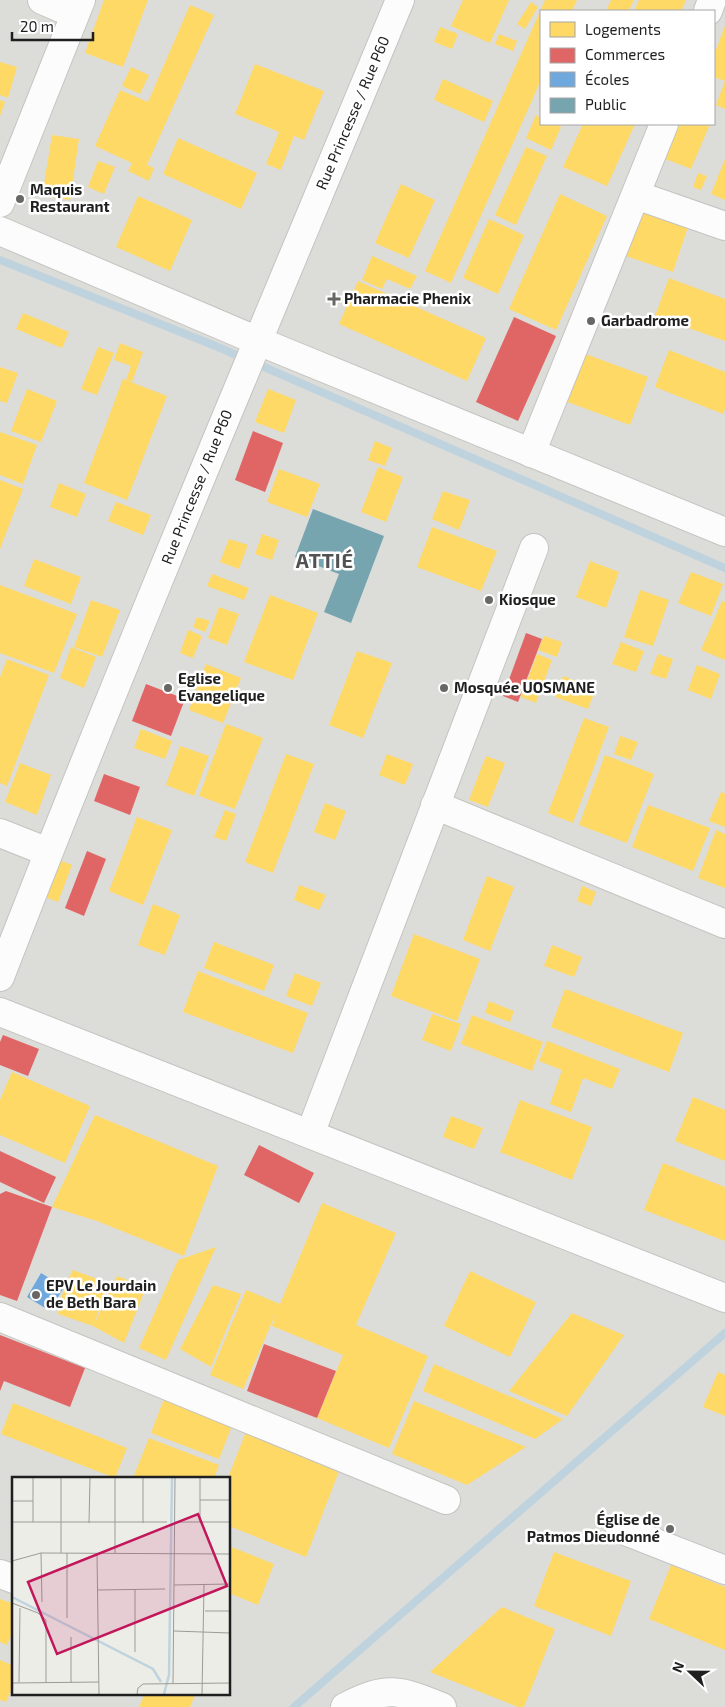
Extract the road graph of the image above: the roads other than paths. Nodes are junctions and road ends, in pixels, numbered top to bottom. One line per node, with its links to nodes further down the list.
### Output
1 (42, 0): 3 (street)
2 (400, 0): 9 (street, Rue Princesse / Rue P60)
3 (78, 7): 6 (street)
4 (664, 125): 5 (street)
5 (636, 195): 7 (street); 10 (street)
6 (0, 203)
7 (725, 226)
8 (0, 231): 9 (street)
9 (251, 355): 10 (street); 15 (street, Rue Princesse / Rue P60)
10 (531, 453): 11 (street)
11 (725, 532)
12 (534, 548): 13 (street)
13 (435, 805): 16 (street); 19 (street)
14 (0, 833): 15 (street)
15 (48, 852): 17 (street, Rue Princesse / Rue P60)
16 (725, 924)
17 (0, 977)
18 (0, 1012): 19 (street)
19 (310, 1134): 20 (street)
20 (718, 1295)
21 (0, 1317): 22 (street)
22 (446, 1500)
23 (620, 1529): 24 (street)
24 (725, 1570)
25 (0, 1574): 26 (street)
26 (12, 1578)
27 (345, 1707): 28 (street)
28 (442, 1707)

